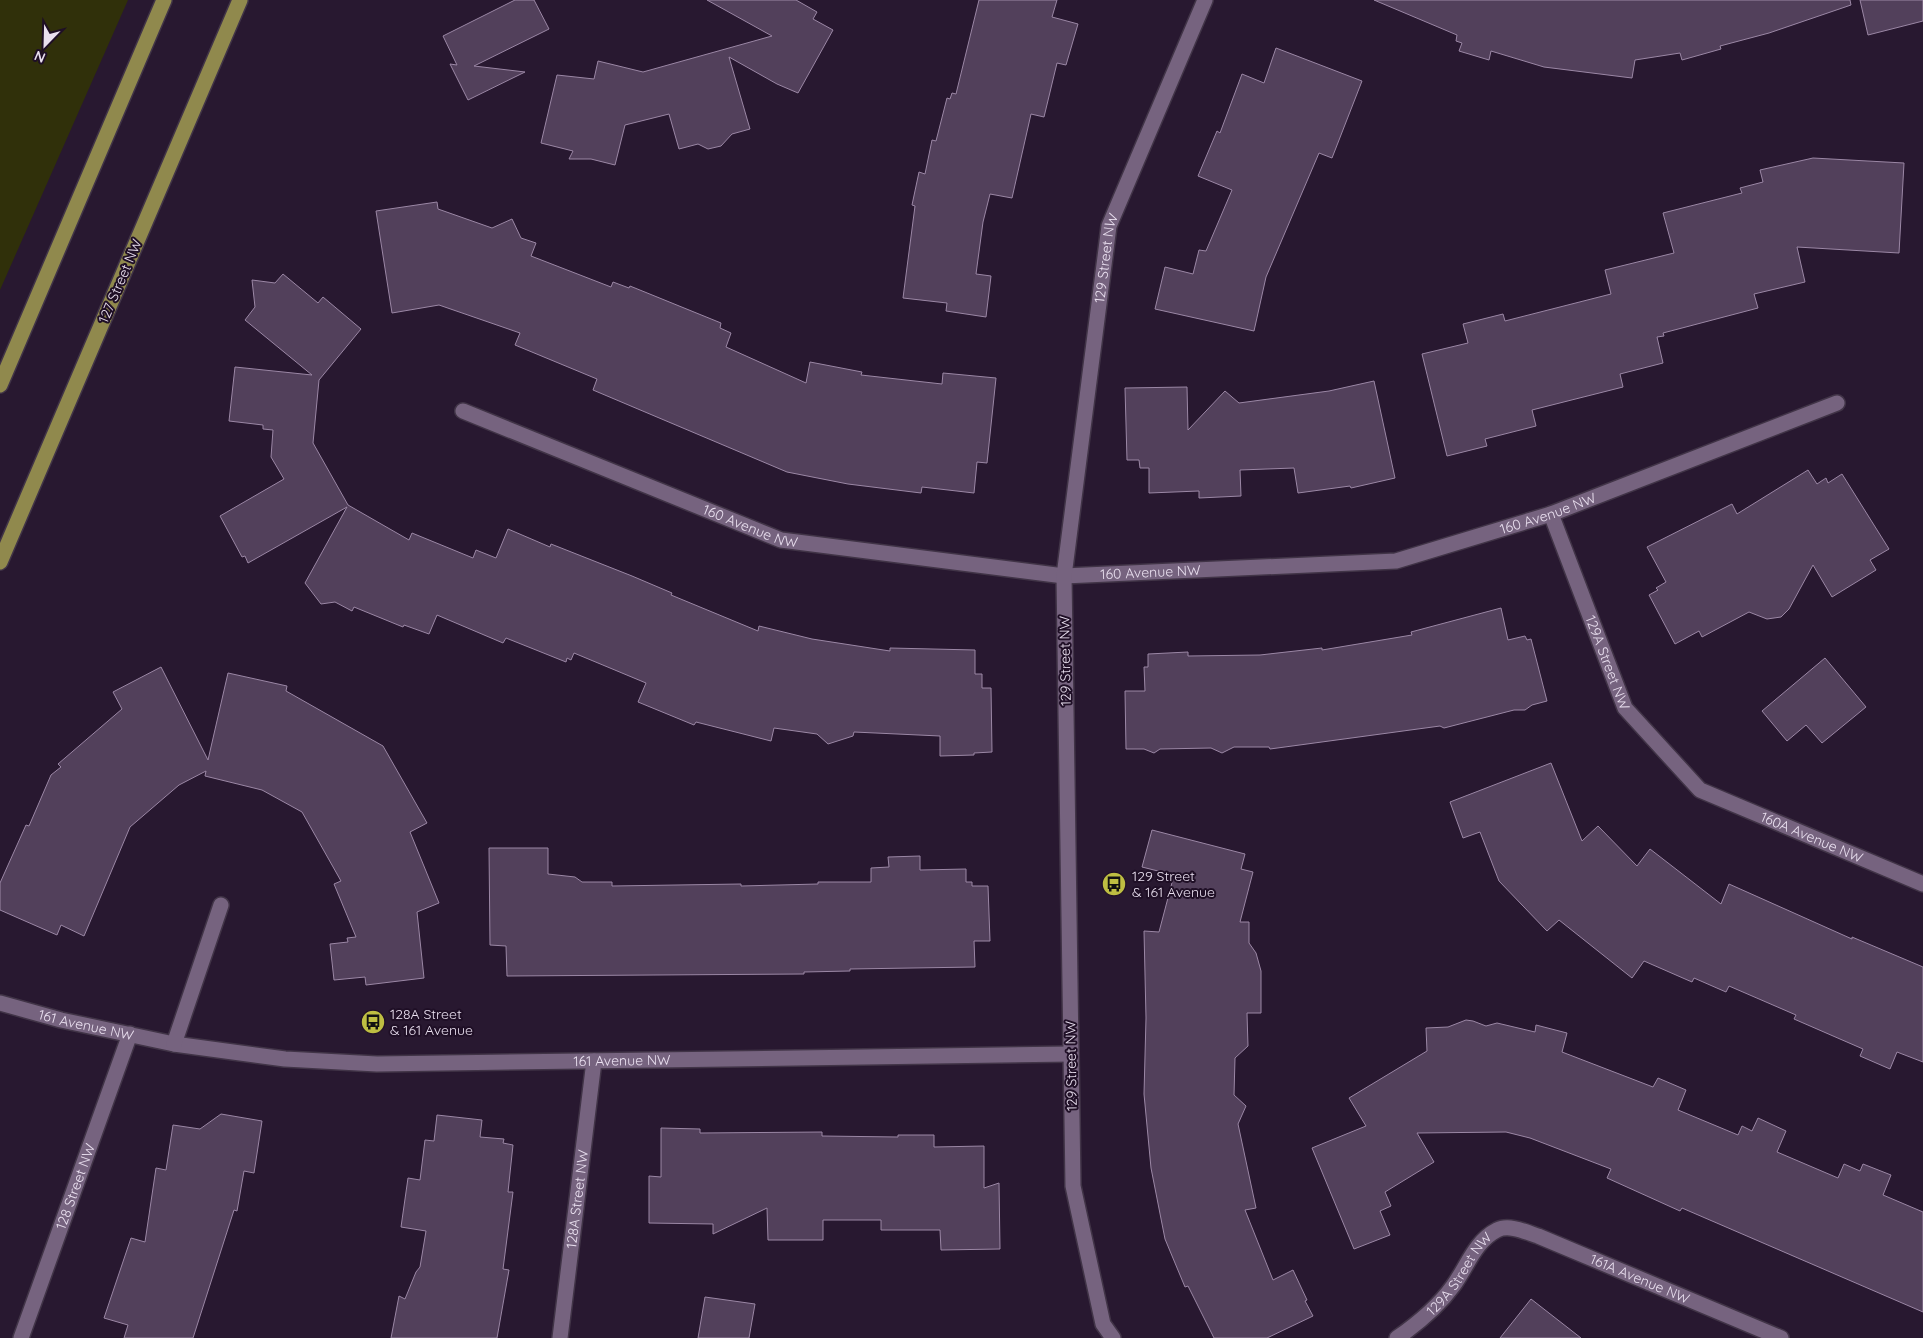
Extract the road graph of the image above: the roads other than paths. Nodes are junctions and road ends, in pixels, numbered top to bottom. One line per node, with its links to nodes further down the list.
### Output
1 (164, 0): 4 (main road)
2 (240, 0): 8 (main road, 127 Street NW)
3 (1205, 0): 9 (street, 129 Street NW)
4 (0, 385)
5 (1837, 403): 7 (street, 160 Avenue NW)
6 (463, 411): 9 (street, 160 Avenue NW)
7 (1551, 514): 9 (street, 160 Avenue NW); 10 (street, 129A Street NW)
8 (0, 562)
9 (1064, 576): 16 (street, 129 Street NW)
10 (1700, 790): 11 (street, 160A Avenue NW)
11 (1923, 884)
12 (221, 906): 15 (street)
13 (0, 1003): 14 (street, 161 Avenue NW)
14 (130, 1034): 15 (street, 161 Avenue NW); 19 (street, 128 Street NW)
15 (174, 1044): 17 (street, 161 Avenue NW)
16 (1071, 1054): 17 (street, 161 Avenue NW); 21 (street, 129 Street NW)
17 (594, 1061): 20 (street, 128A Street NW)
18 (1499, 1229): 22 (street, 129A Street NW); 23 (street, 161A Avenue NW)
19 (21, 1338)
20 (560, 1338)
21 (1113, 1338)
22 (1397, 1338)
23 (1781, 1338)

